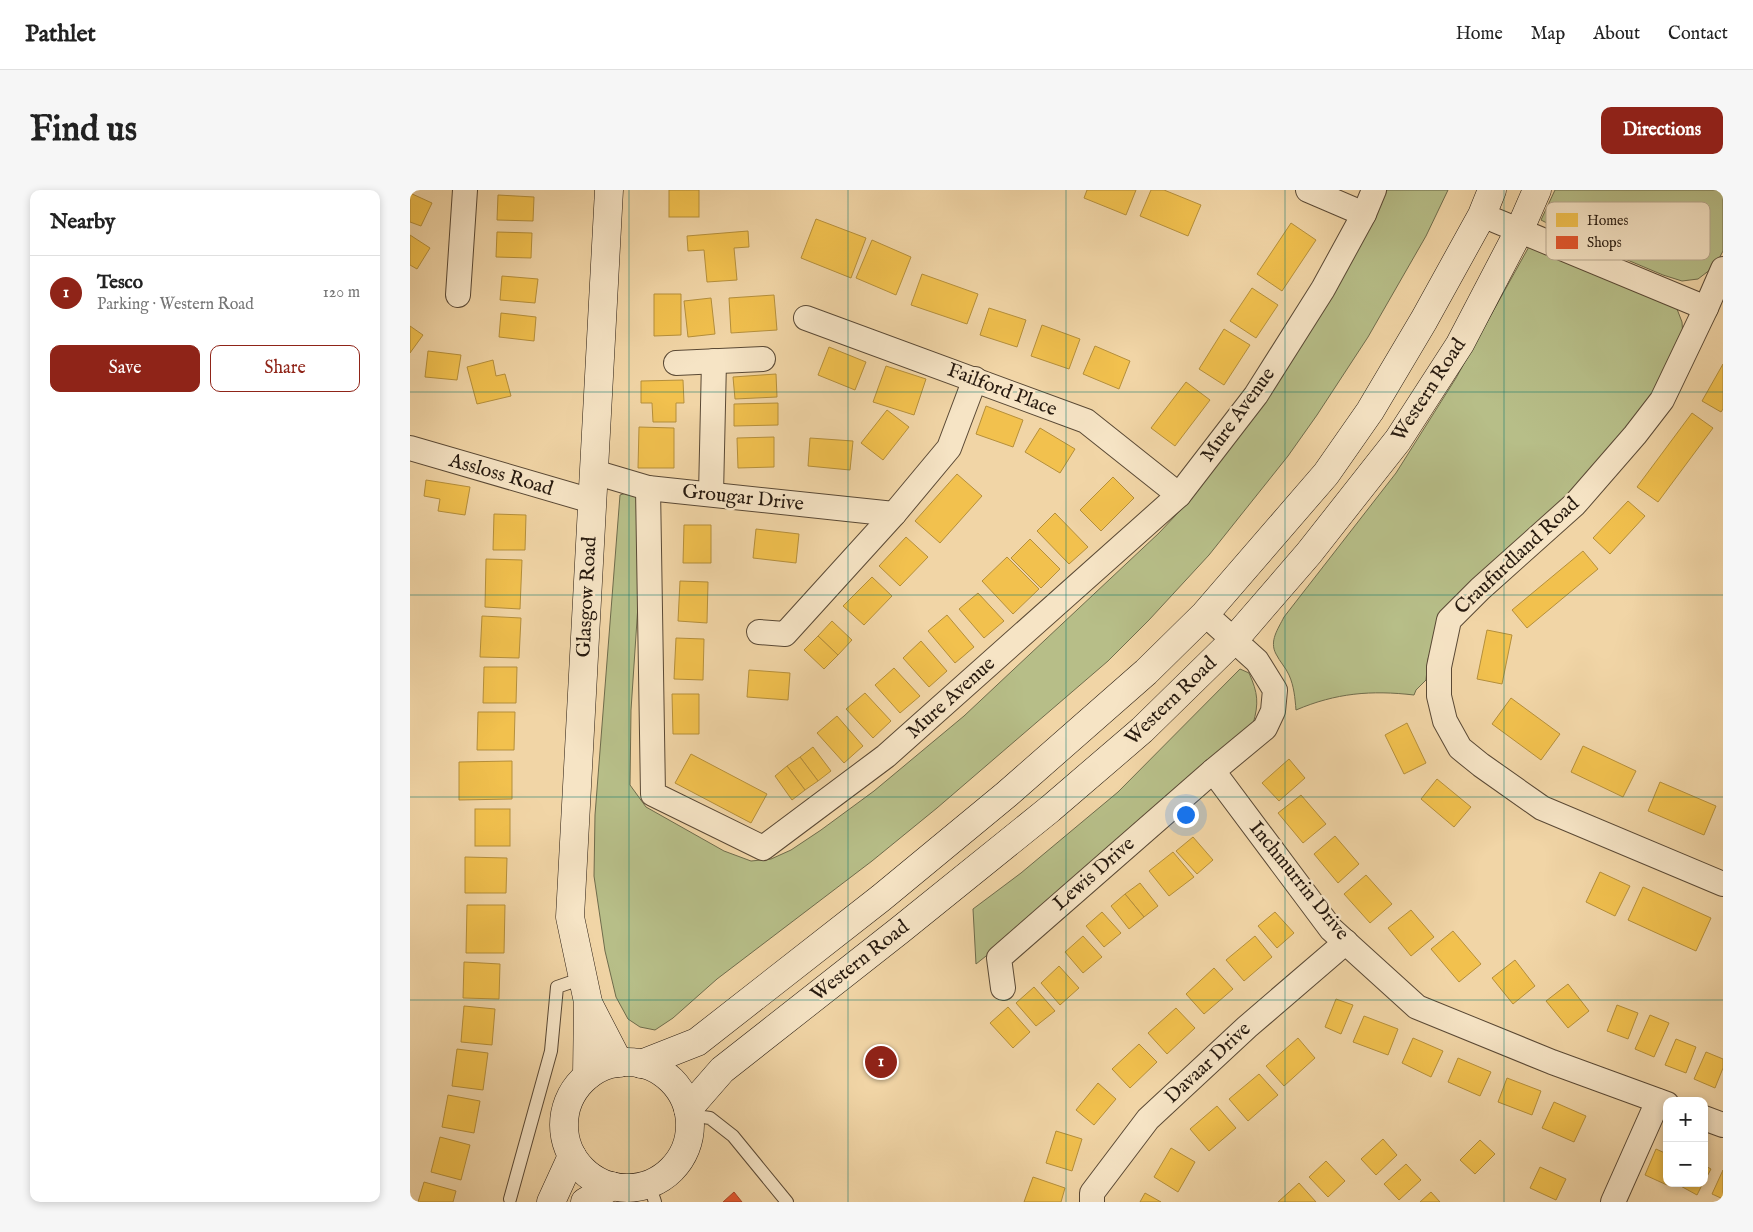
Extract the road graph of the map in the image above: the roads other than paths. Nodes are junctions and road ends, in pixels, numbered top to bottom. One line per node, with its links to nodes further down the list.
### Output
1 (465, 190): 13 (street)
2 (609, 190): 21 (main road, Glasgow Road)
3 (1308, 190): 7 (street)
4 (1374, 190): 7 (street, Mure Avenue)
5 (1492, 190): 8 (main road, Western Road)
6 (1537, 190): 9 (main road, Western Road)
7 (1364, 214): 24 (street, Mure Avenue)
8 (1482, 215): 9 (street); 27 (main road, Western Road)
9 (1520, 229): 10 (street); 29 (main road, Western Road)
10 (1546, 240)
11 (1593, 260): 14 (street)
12 (1723, 269): 14 (street, Craufurdland Road)
13 (458, 295)
14 (1706, 308): 31 (street, Craufurdland Road)
15 (806, 318): 19 (street, Failford Place)
16 (763, 359): 17 (street)
17 (714, 362): 18 (street); 23 (street)
18 (676, 363)
19 (975, 379): 24 (street, Failford Place); 26 (street)
20 (410, 448): 25 (street, Assloss Road)
21 (594, 472): 22 (street, Grougar Drive); 25 (main road, Glasgow Road)
22 (648, 488): 23 (street, Grougar Drive); 24 (street, Mure Avenue)
23 (711, 494): 26 (street, Grougar Drive)
24 (1179, 495)
25 (592, 502): 34 (main road, Glasgow Road)
26 (894, 514): 28 (street)
27 (1205, 614): 29 (street); 35 (main road, Western Road)
28 (759, 632)
29 (1233, 641): 30 (street); 38 (main road, Western Road)
30 (1213, 771): 32 (street, Inchmurrin Drive); 33 (street, Lewis Drive)
31 (1723, 884)
32 (1346, 942): 37 (street, Inchmurrin Drive); 48 (street, Davaar Drive)
33 (1004, 988)
34 (585, 990): 35 (main road, Glasgow Road); 36 (main road, Glasgow Road); 44 (lane)
35 (630, 1063): 36 (main road); 38 (main road)
36 (587, 1076): 41 (main road)
37 (1662, 1102): 49 (street)
38 (689, 1112): 43 (main road); 47 (lane)
39 (1708, 1119): 40 (street)
40 (1723, 1125)
41 (572, 1156): 42 (main road); 45 (main road)
42 (612, 1186): 43 (main road); 46 (main road)
43 (652, 1193)
44 (510, 1199)
45 (551, 1202)
46 (585, 1202)
47 (787, 1202)
48 (1092, 1202)
49 (1613, 1202)

